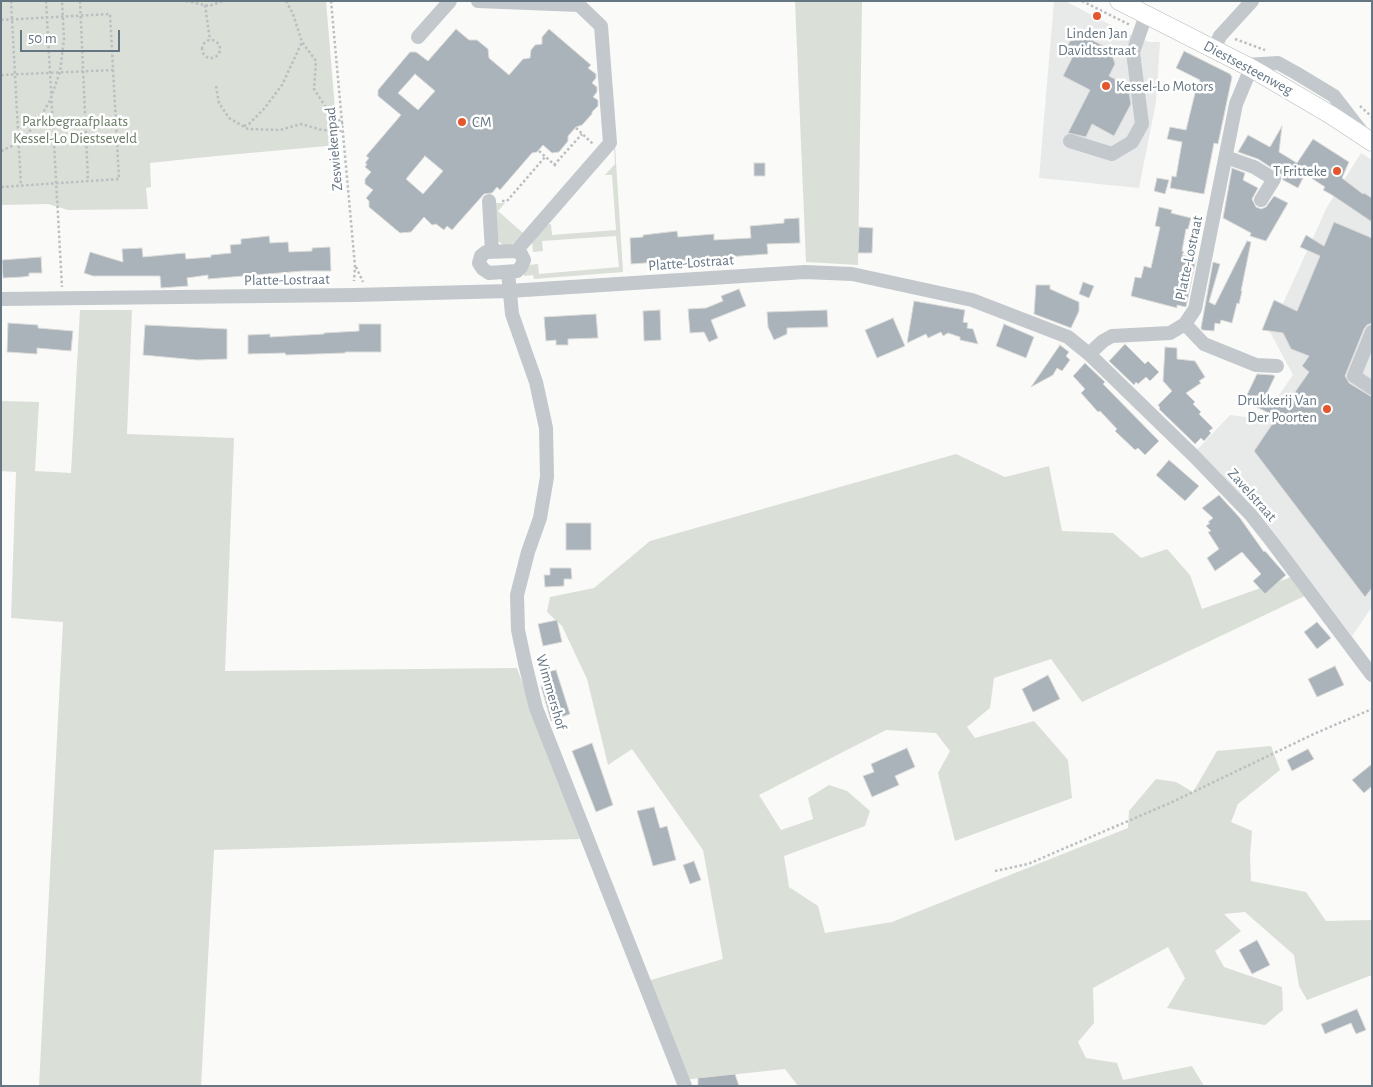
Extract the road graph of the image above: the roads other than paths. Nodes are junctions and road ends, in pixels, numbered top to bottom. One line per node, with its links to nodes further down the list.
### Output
1 (450, 1): 6 (street)
2 (478, 1): 14 (street)
3 (1119, 1): 5 (main road, Diestsesteenweg)
4 (1252, 1): 7 (street)
5 (1146, 15): 7 (main road, Diestsesteenweg); 10 (street)
6 (418, 37)
7 (1214, 49): 8 (main road, Diestsesteenweg)
8 (1249, 66): 9 (main road, Diestsesteenweg); 11 (street, Platte-Lostraat)
9 (1369, 140)
10 (1070, 141)
11 (1226, 157): 12 (street); 19 (street, Platte-Lostraat)
12 (1261, 200)
13 (489, 202): 15 (street)
14 (516, 251): 15 (street); 16 (street)
15 (492, 252): 16 (street)
16 (508, 272): 17 (street, Wimmershof)
17 (509, 291): 18 (street, Platte-Lostraat); 21 (street, Platte-Lostraat); 25 (street, Wimmershof)
18 (1, 300)
19 (1185, 324): 21 (street, Platte-Lostraat); 22 (street)
20 (1372, 332): 23 (street)
21 (1089, 354): 24 (street, Zavelstraat)
22 (1277, 366)
23 (1372, 388)
24 (1372, 675)
25 (684, 1086)

